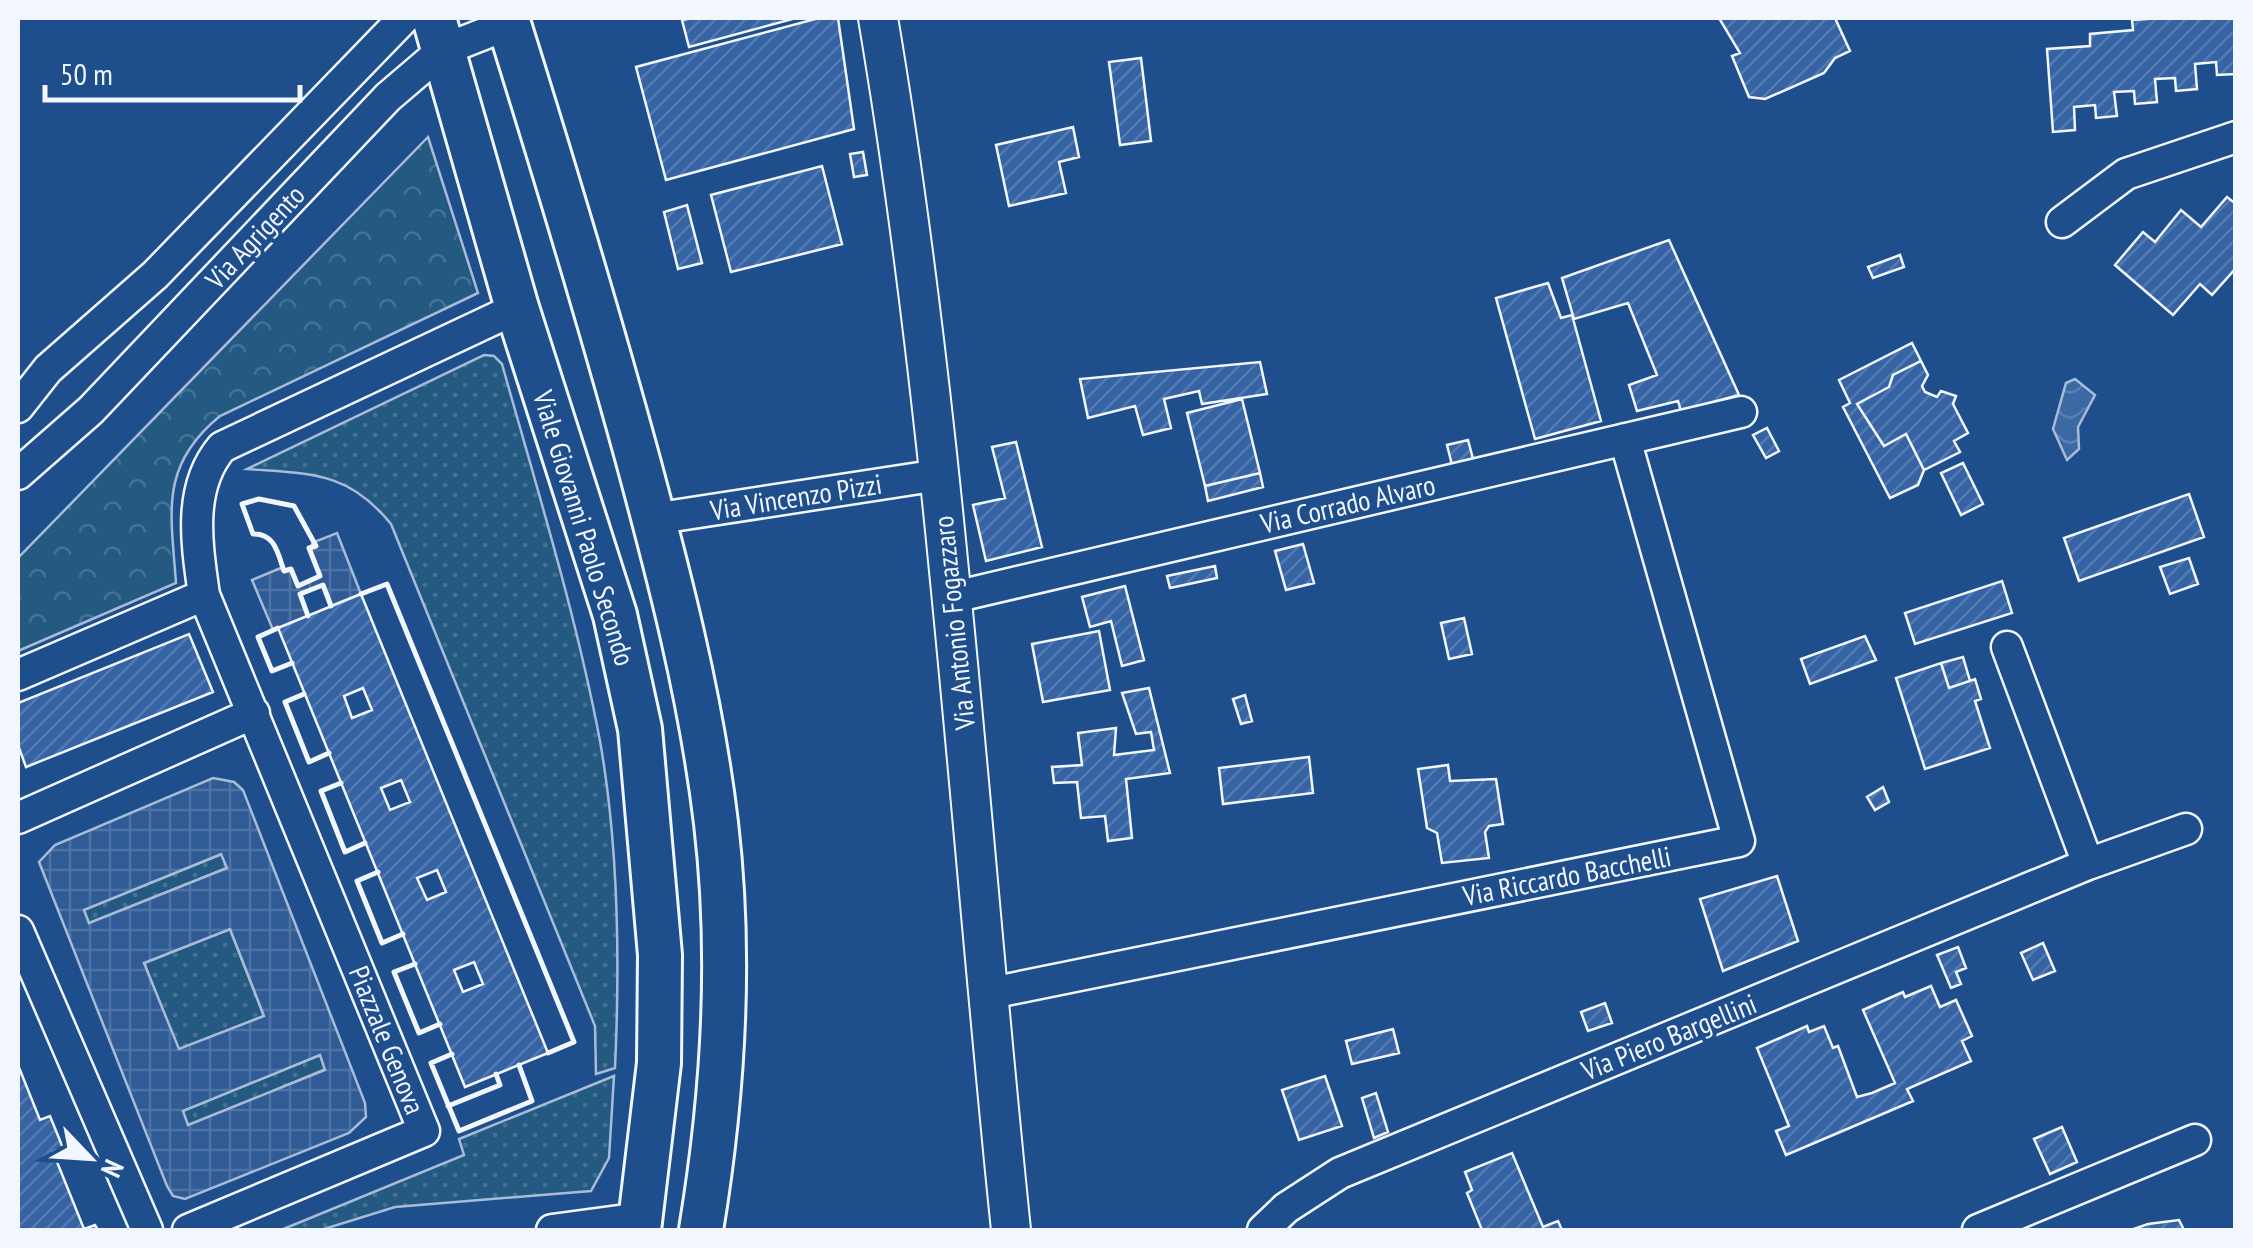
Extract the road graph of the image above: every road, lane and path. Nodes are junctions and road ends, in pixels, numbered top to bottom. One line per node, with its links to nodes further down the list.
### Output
1 (404, 18): 8 (street, Via Agrigento)
2 (878, 18): 12 (street, Via Antonio Fogazzaro)
3 (508, 21): 4 (street, Via Agrigento); 13 (main road)
4 (438, 34): 7 (main road, Viale Giovanni Paolo Secondo); 11 (street, Via Agrigento)
5 (2236, 137): 6 (street)
6 (2062, 222)
7 (517, 308): 14 (street, Piazzale Genova); 25 (main road, Viale Giovanni Paolo Secondo)
8 (18, 408)
9 (1741, 412): 10 (street, Via Corrado Alvaro)
10 (1625, 439): 15 (street, Via Corrado Alvaro); 23 (street, Via Riccardo Bacchelli)
11 (18, 474)
12 (939, 475): 13 (street, Via Vincenzo Pizzi); 15 (street, Via Antonio Fogazzaro)
13 (653, 519): 29 (main road)
14 (204, 594): 17 (street); 18 (street, Piazzale Genova)
15 (954, 597): 23 (street, Via Antonio Fogazzaro)
16 (2007, 647): 21 (street)
17 (18, 675)
18 (254, 713): 19 (street); 27 (street, Piazzale Genova)
19 (18, 818)
20 (2186, 829): 21 (street, Via Piero Bargellini)
21 (2088, 864): 31 (street, Via Piero Bargellini)
22 (18, 932): 26 (street)
23 (986, 994): 30 (street, Via Antonio Fogazzaro)
24 (2195, 1140): 32 (street)
25 (640, 1224): 28 (street)
26 (147, 1230)
27 (188, 1230)
28 (552, 1230)
29 (700, 1230)
30 (1011, 1230)
31 (1263, 1230)
32 (1978, 1230)

